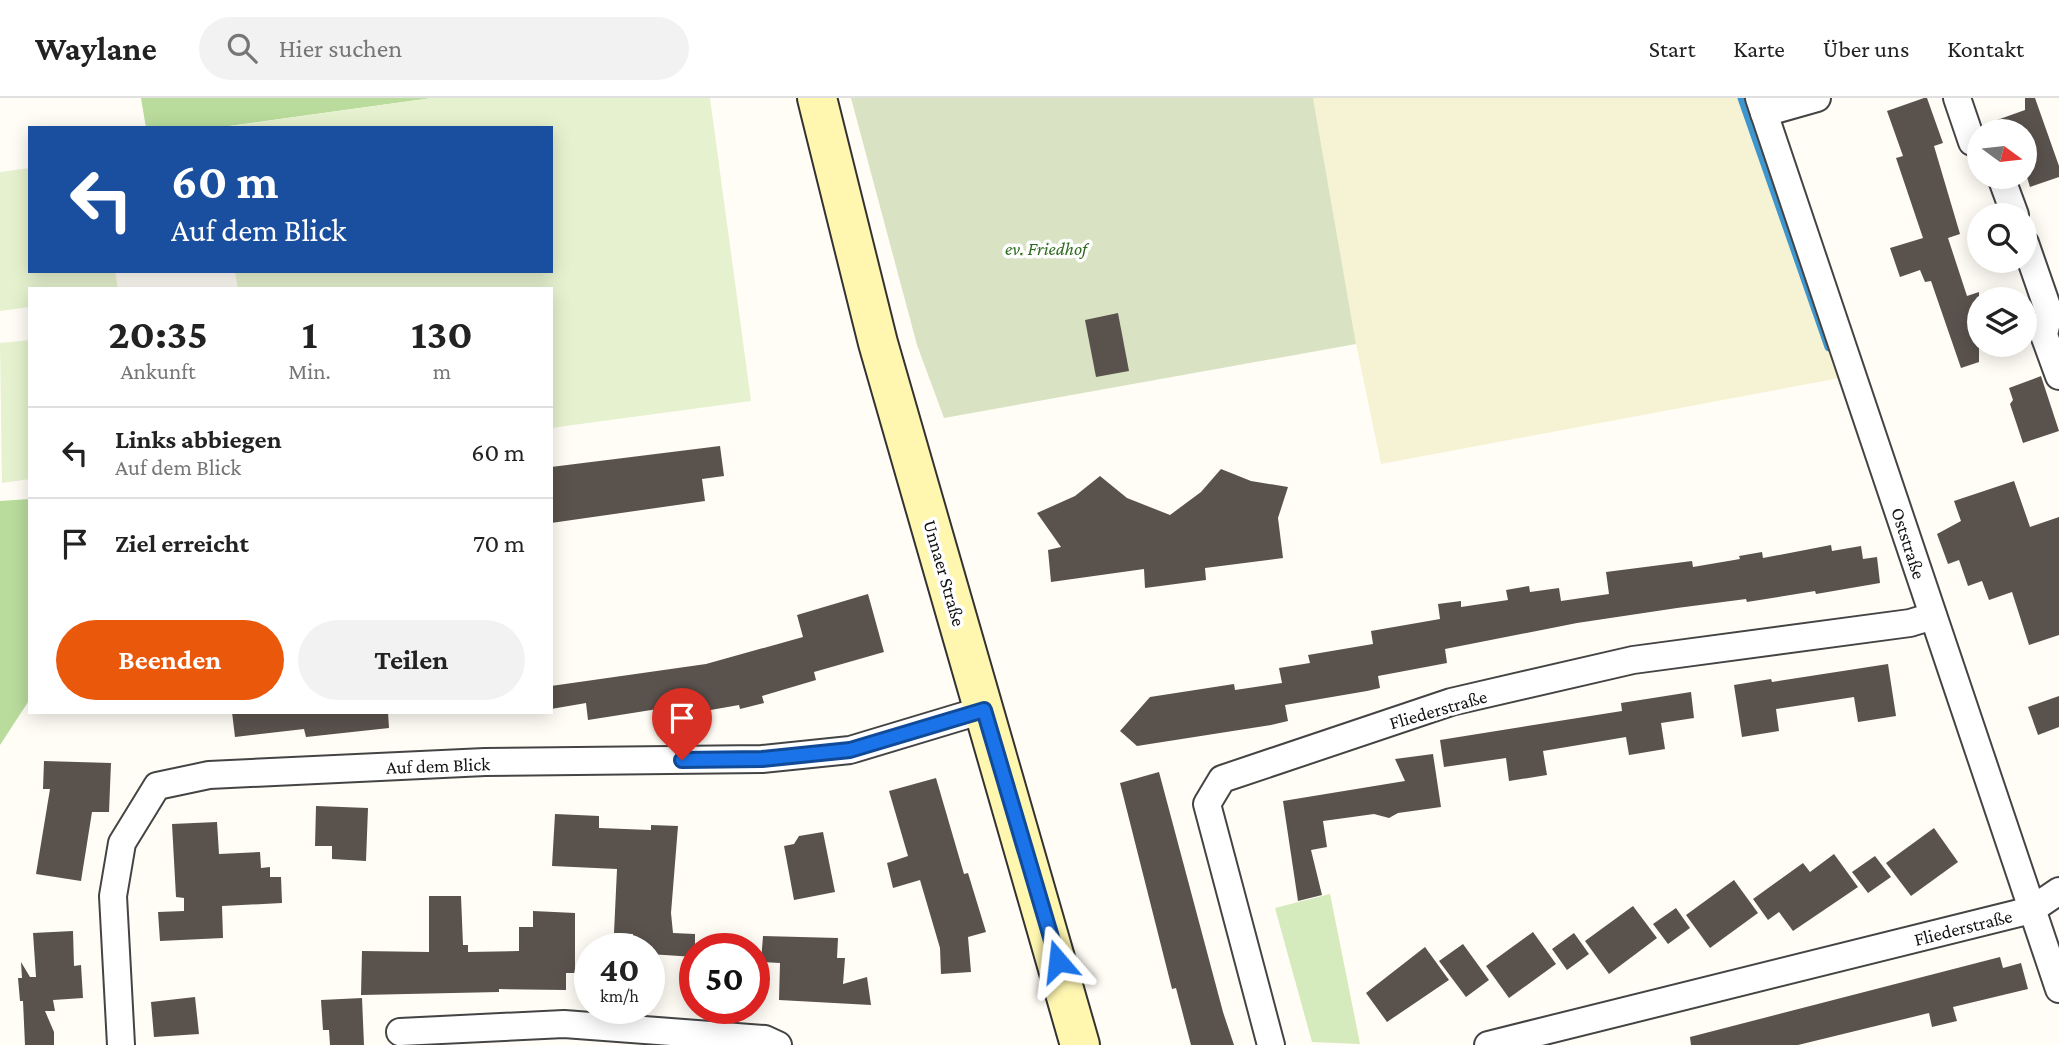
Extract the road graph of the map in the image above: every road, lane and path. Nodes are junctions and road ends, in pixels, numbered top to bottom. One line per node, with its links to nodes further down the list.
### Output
1 (817, 98): 9 (main road, Unnaer Straße)
2 (1817, 98): 4 (street)
3 (1957, 98): 5 (street)
4 (1762, 106): 8 (street, Oststraße)
5 (1967, 127)
6 (2035, 273): 7 (street)
7 (2059, 376)
8 (1933, 616): 11 (street, Oststraße); 17 (street, Fliederstraße)
9 (984, 710): 14 (street, Auf dem Blick); 16 (main road, Unnaer Straße)
10 (2059, 891): 11 (street)
11 (2031, 910): 12 (street, Oststraße); 18 (street, Fliederstraße)
12 (2059, 989)
13 (400, 1032): 15 (street)
14 (121, 1045)
15 (778, 1045)
16 (1080, 1045)
17 (1271, 1045)
18 (1488, 1045)

